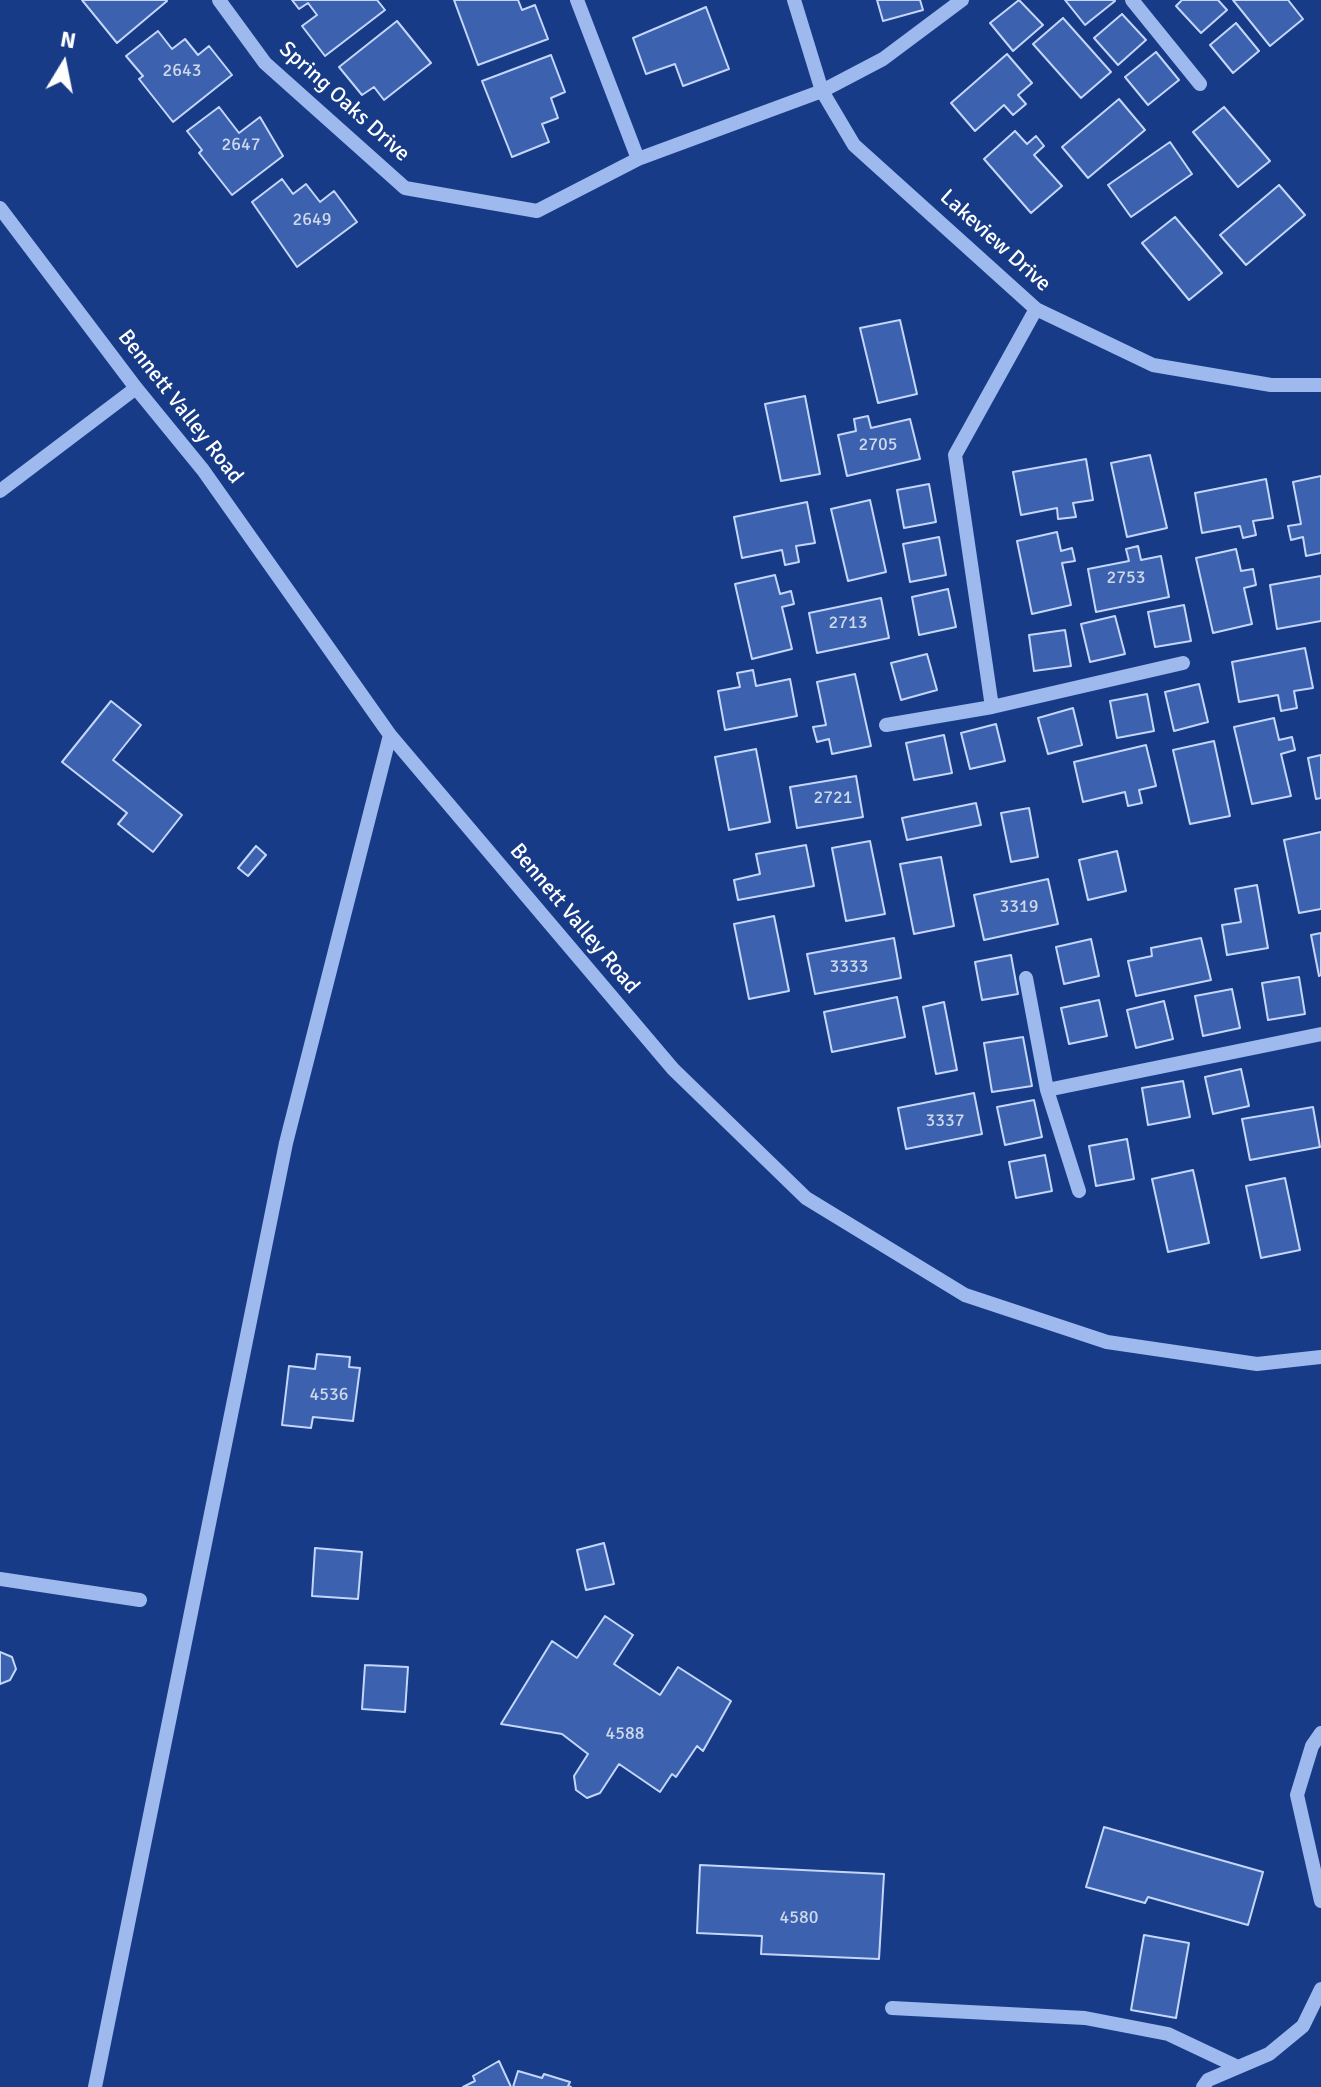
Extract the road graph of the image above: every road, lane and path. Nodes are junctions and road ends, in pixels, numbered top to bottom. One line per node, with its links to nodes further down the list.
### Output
1 (219, 0): 8 (street, Spring Oaks Drive)
2 (577, 0): 8 (street)
3 (794, 0): 7 (street, Lakeview Drive)
4 (962, 0): 7 (street, Spring Oaks Drive)
5 (1132, 0): 6 (street)
6 (1200, 84)
7 (822, 91): 8 (street, Spring Oaks Drive); 10 (street, Lakeview Drive)
8 (638, 159)
9 (0, 208): 12 (street, Bennett Valley Road)
10 (1036, 309): 11 (street, Lakeview Drive); 15 (street)
11 (1321, 385)
12 (136, 388): 13 (street); 17 (street, Bennett Valley Road)
13 (0, 491)
14 (1183, 663): 15 (street)
15 (992, 707): 16 (street)
16 (886, 725)
17 (390, 735): 22 (street, Bennett Valley Road); 30 (street)
18 (1026, 978): 20 (street)
19 (1321, 1034): 20 (street)
20 (1047, 1090): 21 (street)
21 (1079, 1191)
22 (1321, 1357)
23 (0, 1579): 24 (street)
24 (140, 1600)
25 (1321, 1733): 26 (street)
26 (1321, 1901)
27 (1321, 1989): 29 (street)
28 (892, 2008): 29 (street)
29 (1238, 2067): 31 (street)
30 (95, 2087)
31 (1203, 2087)

